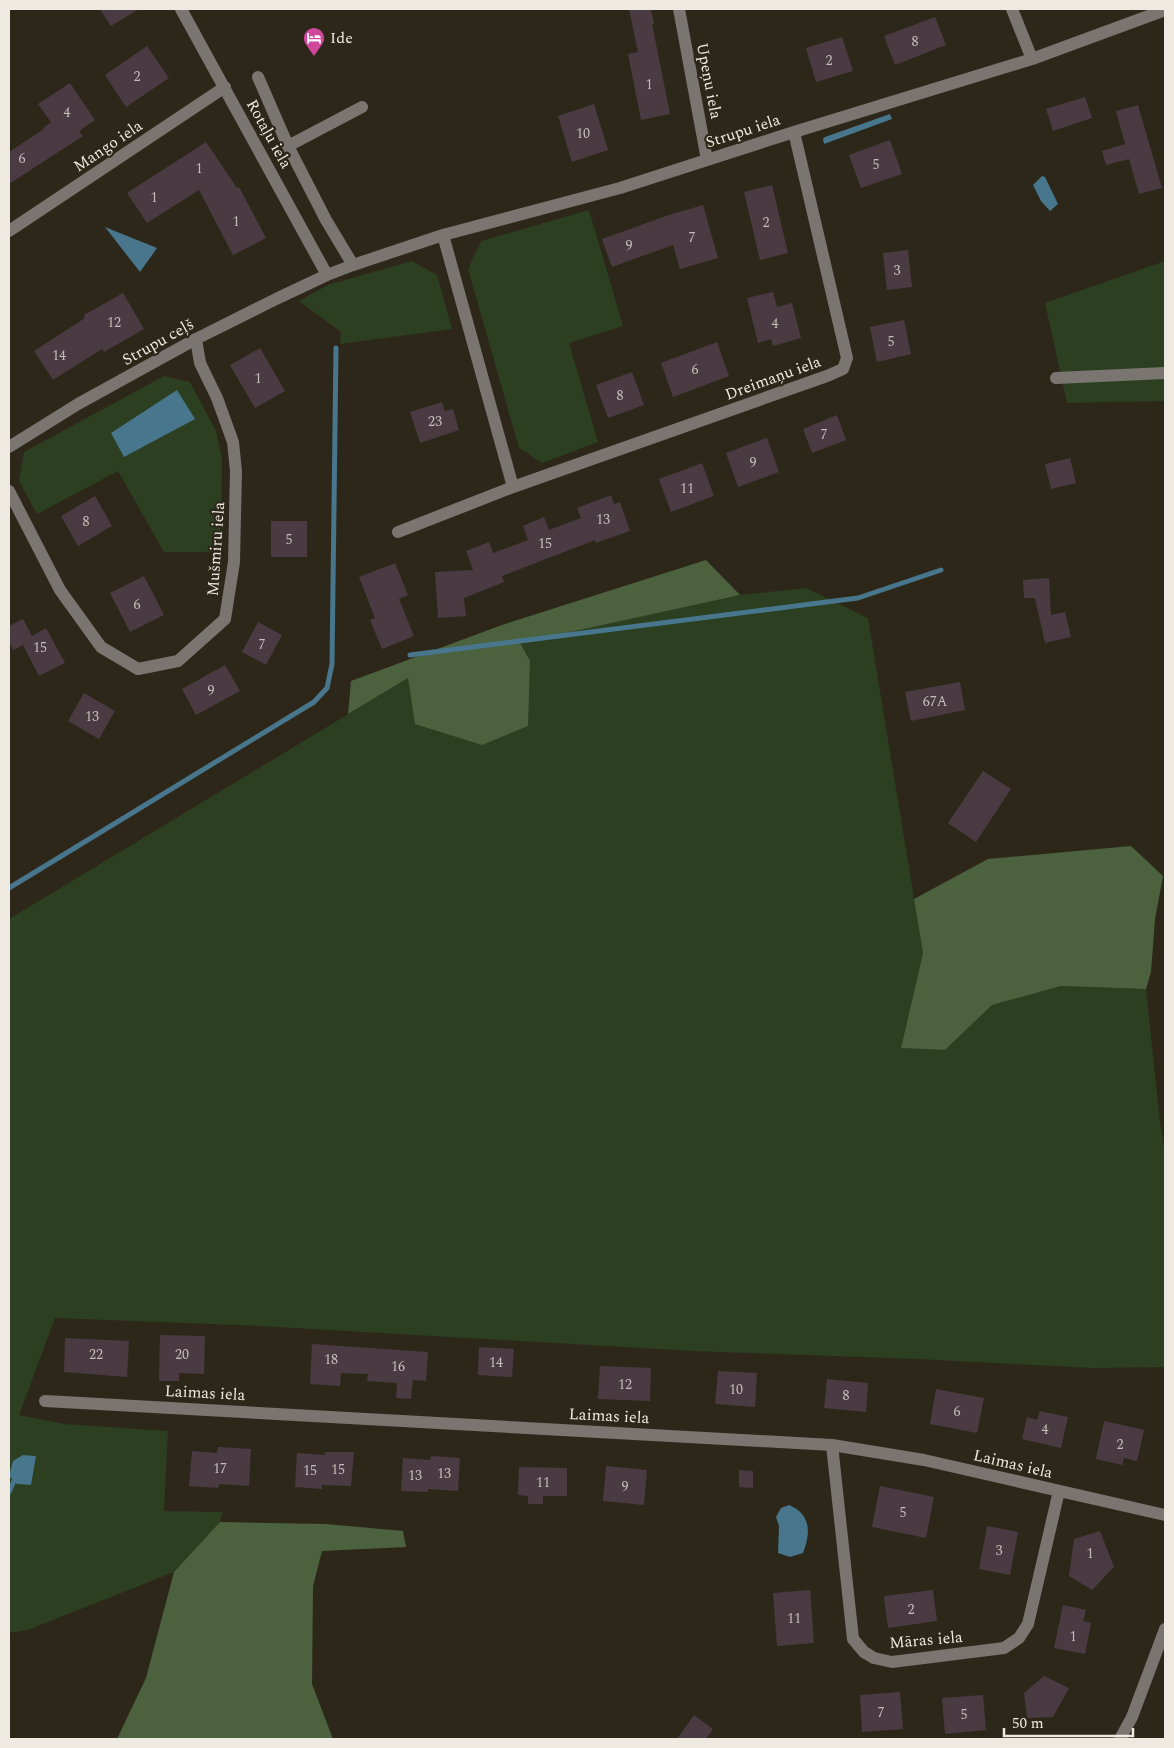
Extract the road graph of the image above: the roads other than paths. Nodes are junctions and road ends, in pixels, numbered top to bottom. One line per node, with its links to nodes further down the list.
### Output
1 (181, 9): 7 (street, Rotaļu iela)
2 (679, 9): 11 (street, Upeņu iela)
3 (1012, 9): 5 (street)
4 (1165, 10): 5 (street, Strupu iela)
5 (1032, 59): 9 (street, Strupu iela)
6 (258, 77): 10 (street)
7 (225, 87): 12 (street, Mango iela); 15 (street, Rotaļu iela)
8 (362, 106): 10 (street)
9 (794, 132): 11 (street, Strupu iela); 20 (street, Dreimaņu iela)
10 (288, 146): 14 (street)
11 (707, 160): 13 (street, Strupu iela)
12 (9, 231)
13 (443, 235): 14 (street, Strupu iela); 20 (street)
14 (353, 265): 15 (street, Strupu iela)
15 (328, 275): 16 (street, Strupu ceļš)
16 (196, 339): 19 (street, Strupu ceļš); 21 (street, Mušmiru iela)
17 (1165, 373): 18 (street)
18 (1056, 378)
19 (9, 447)
20 (513, 487): 22 (street, Dreimaņu iela)
21 (9, 491)
22 (398, 532)
23 (45, 1401): 24 (street, Laimas iela)
24 (832, 1445): 25 (street, Laimas iela); 25 (street, Māras iela)
25 (1059, 1491): 26 (street, Laimas iela)
26 (1165, 1514)
27 (1165, 1629): 28 (street)
28 (1120, 1739)

